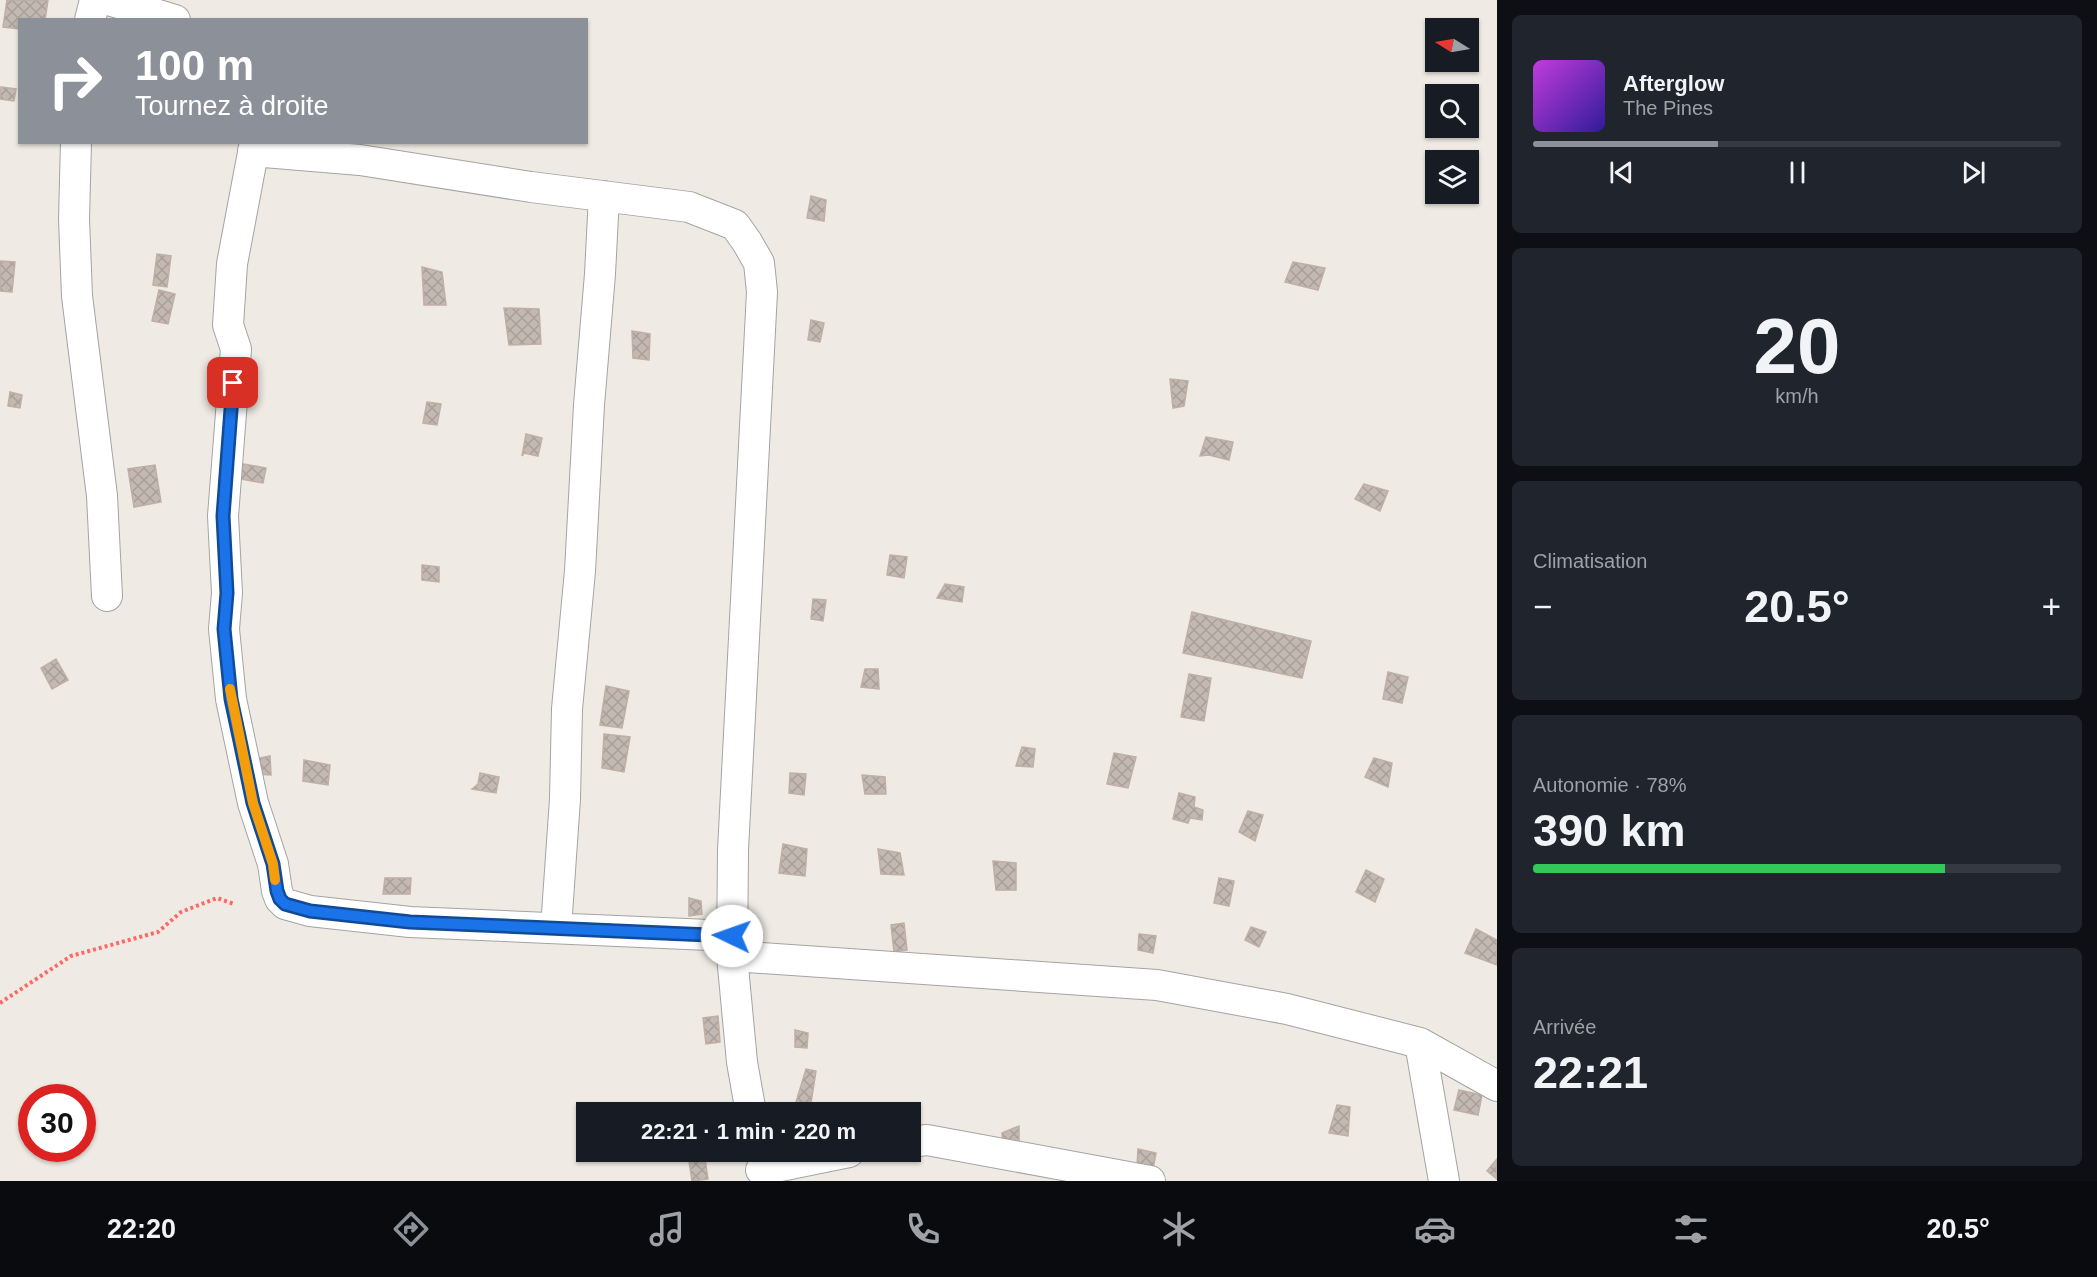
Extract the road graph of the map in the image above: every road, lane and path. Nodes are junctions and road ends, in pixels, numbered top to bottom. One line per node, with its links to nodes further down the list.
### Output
1 (95, 0): 3 (street)
2 (108, 0): 4 (street)
3 (90, 18)
4 (168, 18)
5 (76, 144): 8 (street)
6 (254, 147): 7 (street); 10 (street)
7 (604, 196): 10 (street); 11 (street)
8 (107, 596)
9 (234, 904): 12 (path)
10 (556, 928): 11 (street)
11 (732, 946): 13 (street); 15 (street)
12 (0, 1003)
13 (1420, 1043): 14 (street); 20 (street)
14 (1497, 1086)
15 (749, 1102)
16 (921, 1141): 19 (street)
17 (794, 1162): 18 (street)
18 (761, 1168)
19 (1150, 1181)
20 (1444, 1181)

